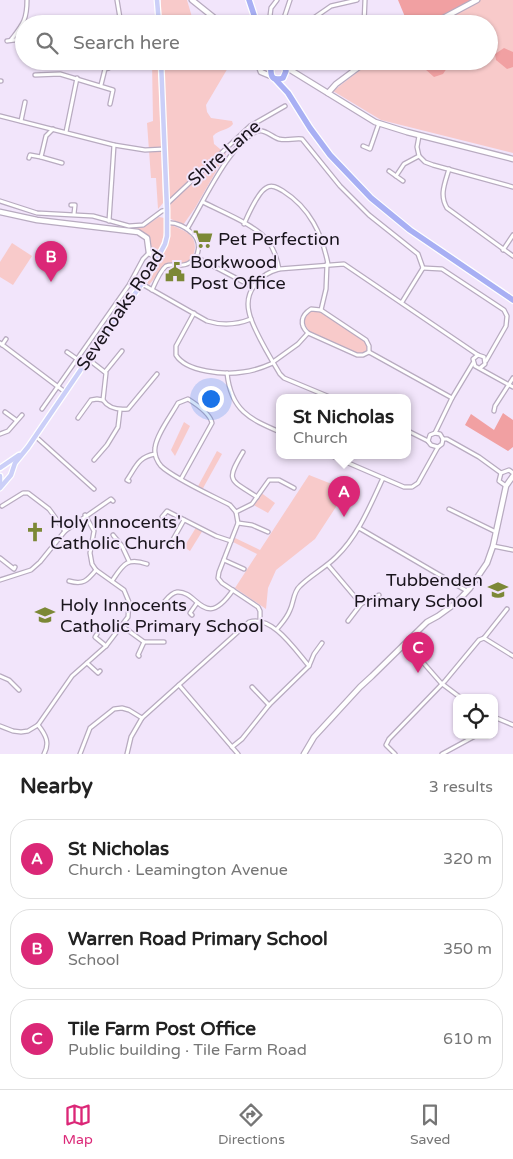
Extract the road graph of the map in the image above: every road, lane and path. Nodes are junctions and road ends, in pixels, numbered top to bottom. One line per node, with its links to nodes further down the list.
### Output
1 (27, 0): 11 (street)
2 (117, 0): 12 (street)
3 (158, 0): 13 (main road)
4 (192, 0): 14 (street)
5 (249, 0): 15 (highway)
6 (277, 0): 16 (street)
7 (290, 0): 17 (street)
8 (357, 0): 18 (street)
9 (365, 0): 19 (street)
10 (476, 0): 20 (street)
11 (26, 15)
12 (120, 15)
13 (159, 15)
14 (211, 15)
15 (254, 15)
16 (270, 15)
17 (284, 15)
18 (318, 15)
19 (364, 15)
20 (448, 15)
21 (15, 36): 22 (street)
22 (12, 40): 23 (street); 24 (street)
23 (15, 40)
24 (7, 41)
25 (105, 70): 38 (street)
26 (161, 70): 52 (main road, Sevenoaks Road)
27 (265, 70): 32 (street)
28 (272, 70): 37 (highway)
29 (283, 70): 35 (highway)
30 (290, 70): 33 (street)
31 (355, 70): 39 (street)
32 (262, 72): 37 (street)
33 (296, 74): 35 (street); 39 (street)
34 (35, 75): 36 (street)
35 (285, 75): 37 (highway); 40 (highway)
36 (77, 78): 38 (street); 48 (street)
37 (274, 78): 40 (highway)
38 (101, 85): 42 (street)
39 (328, 92): 46 (street)
40 (288, 94): 88 (highway)
41 (25, 102): 45 (street)
42 (109, 102)
43 (285, 106): 65 (street, Shire Lane)
44 (0, 116): 45 (street)
45 (21, 121): 47 (street)
46 (379, 124): 49 (street); 51 (street)
47 (54, 129): 48 (street); 54 (street)
48 (66, 132): 50 (street)
49 (420, 136): 53 (street); 56 (street)
50 (114, 145): 52 (street); 70 (street)
51 (363, 146)
52 (165, 149): 65 (main road, Sevenoaks Road)
53 (419, 156): 58 (street); 60 (street)
54 (41, 157): 55 (street); 57 (street)
55 (29, 158)
56 (513, 159)
57 (62, 163)
58 (449, 169): 62 (street); 77 (street)
59 (388, 171): 60 (street)
60 (396, 176): 61 (street)
61 (403, 181)
62 (513, 187)
63 (0, 201): 69 (street)
64 (203, 202): 72 (street); 74 (street); 83 (street)
65 (167, 204): 67 (main road, Sevenoaks Road)
66 (71, 205): 69 (street)
67 (167, 210): 70 (street); 71 (main road, Sevenoaks Road)
68 (0, 212): 73 (street)
69 (74, 214): 70 (street)
70 (109, 221)
71 (167, 223): 74 (street); 81 (main road, Sevenoaks Road)
72 (244, 224): 82 (street); 84 (street)
73 (84, 226): 75 (street); 78 (street)
74 (187, 229): 80 (street)
75 (83, 232)
76 (513, 235): 77 (street)
77 (504, 250): 79 (street)
78 (149, 253): 81 (street); 100 (street)
79 (513, 256)
80 (196, 257): 86 (street); 87 (street)
81 (158, 258): 85 (main road, Sevenoaks Road)
82 (328, 264): 84 (street); 89 (street); 90 (street)
83 (424, 268): 89 (street); 102 (street)
84 (279, 269): 86 (street)
85 (142, 284): 87 (street); 101 (main road, Sevenoaks Road)
86 (253, 287): 92 (street)
87 (152, 290): 91 (street)
88 (513, 300)
89 (402, 302): 99 (street)
90 (321, 310): 93 (street); 98 (street)
91 (194, 313): 92 (street); 107 (street)
92 (252, 319): 103 (street)
93 (308, 333): 98 (street); 103 (street)
94 (6, 339): 95 (street)
95 (1, 344): 111 (street)
96 (122, 351): 106 (street)
97 (67, 352): 100 (street)
98 (369, 352): 115 (street)
99 (478, 355): 102 (street); 104 (street)
100 (77, 359): 111 (street)
101 (88, 359): 106 (street); 113 (main road, Sevenoaks Road)
102 (486, 360): 105 (street)
103 (273, 362): 107 (street); 114 (street)
104 (473, 363): 105 (street); 115 (street)
105 (480, 368): 110 (street)
106 (105, 372): 116 (street)
107 (227, 373): 124 (street)
108 (157, 374): 118 (street)
109 (513, 378): 110 (street)
110 (508, 385): 112 (street); 120 (street)
111 (57, 386): 113 (street); 117 (street)
112 (513, 387)
113 (65, 392): 128 (main road, Sevenoaks Road)
114 (322, 394)
115 (452, 398): 126 (street)
116 (103, 400): 118 (street); 122 (street)
117 (42, 409)
118 (120, 410): 136 (street)
119 (4, 412): 123 (street)
120 (494, 412)
121 (22, 415): 123 (street)
122 (78, 418)
123 (16, 420): 127 (street)
124 (276, 430)
125 (411, 432): 130 (street)
126 (435, 433): 129 (street); 130 (street)
127 (0, 434)
128 (35, 436): 133 (main road, Sevenoaks Road); 149 (street)
129 (443, 439): 131 (street); 139 (street)
130 (428, 441): 131 (street)
131 (438, 447): 143 (street)
132 (243, 452): 150 (street)
133 (23, 453): 137 (main road, Sevenoaks Road); 138 (main road, Sevenoaks Road)
134 (155, 454): 144 (street); 144 (street); 145 (street)
135 (339, 459): 143 (street)
136 (94, 460)
137 (1, 466): 138 (main road)
138 (12, 471): 142 (main road, Sevenoaks Road)
139 (501, 473): 140 (street); 147 (street)
140 (513, 474): 147 (street)
141 (0, 476): 142 (main road); 146 (main road)
142 (8, 478): 146 (main road)
143 (383, 478): 159 (street)
144 (181, 479): 154 (street)
145 (129, 481)
146 (0, 486)
147 (506, 486): 162 (street)
148 (294, 488): 150 (street)
149 (94, 489)
150 (257, 497): 154 (street)
151 (113, 501): 155 (street)
152 (2, 506): 160 (street)
153 (449, 509): 162 (street)
154 (236, 512): 158 (street)
155 (85, 515): 160 (street); 175 (street)
156 (162, 517): 157 (street)
157 (184, 520): 164 (street); 165 (street)
158 (238, 523): 161 (street); 164 (street)
159 (360, 528): 172 (street); 180 (street)
160 (65, 531): 176 (street)
161 (268, 532)
162 (496, 532): 166 (street)
163 (113, 536): 170 (street)
164 (231, 541): 169 (street)
165 (172, 544)
166 (493, 546): 167 (street); 180 (street)
167 (513, 550)
168 (0, 558): 173 (street)
169 (224, 560): 174 (street); 179 (street)
170 (128, 561): 171 (street); 178 (street)
171 (147, 564)
172 (328, 565): 183 (street); 190 (street)
173 (15, 567)
174 (244, 569)
175 (96, 570): 177 (street); 178 (street)
176 (0, 580)
177 (69, 581)
178 (112, 581): 189 (street)
179 (233, 590): 182 (street); 187 (street)
180 (468, 591): 196 (street)
181 (379, 595): 183 (street)
182 (197, 603): 184 (street); 186 (street)
183 (361, 604): 188 (street)
184 (159, 607)
185 (507, 609): 192 (street)
186 (192, 615)
187 (260, 621): 190 (street); 205 (street)
188 (348, 621)
189 (122, 626): 193 (street); 197 (street)
190 (277, 629): 201 (street)
191 (97, 634): 197 (street)
192 (484, 638): 199 (street); 204 (street)
193 (144, 642): 194 (street); 198 (street)
194 (164, 642)
195 (322, 643): 201 (street)
196 (406, 643): 204 (street); 221 (street)
197 (106, 646): 200 (street)
198 (139, 656)
199 (513, 656)
200 (87, 663): 202 (street); 212 (street)
201 (309, 666): 209 (street)
202 (100, 671)
203 (0, 676): 207 (street)
204 (441, 683): 208 (street); 222 (street)
205 (179, 685): 210 (street); 216 (street)
206 (252, 687): 209 (street)
207 (19, 690)
208 (456, 694)
209 (269, 705): 216 (street)
210 (142, 718): 218 (street); 219 (street)
211 (498, 719): 213 (street)
212 (38, 725): 214 (street); 217 (street)
213 (513, 725)
214 (0, 726)
215 (469, 739): 223 (street)
216 (232, 747): 220 (street)
217 (44, 754)
218 (80, 754)
219 (127, 754)
220 (238, 754)
221 (304, 754)
222 (395, 754)
223 (442, 754)

